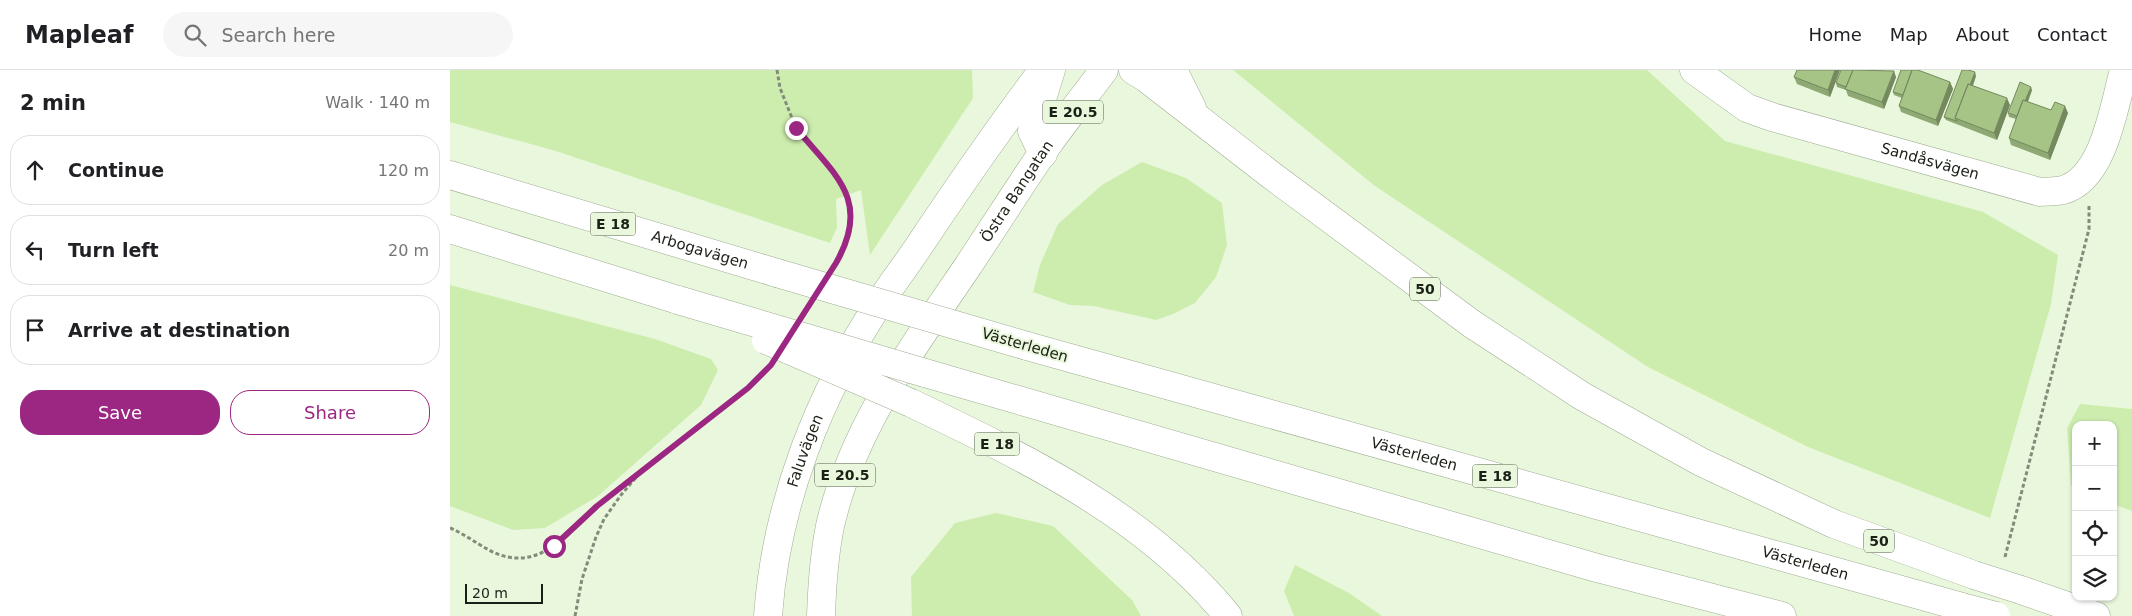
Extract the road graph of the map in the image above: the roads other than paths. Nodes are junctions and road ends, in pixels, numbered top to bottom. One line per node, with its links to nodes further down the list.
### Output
1 (1043, 70): 13 (main road, E 20.5)
2 (1051, 70): 9 (main road)
3 (1104, 70): 9 (main road, Östra Bangatan / E 20.5)
4 (1133, 70): 8 (main road, 50)
5 (1173, 70): 8 (main road)
6 (1694, 70): 7 (main road, Sandåsvägen)
7 (2125, 85)
8 (1196, 116): 19 (main road, 50, bridge)
9 (1043, 154): 15 (main road, Östra Bangatan / E 20.5)
10 (450, 175): 13 (main road, Arbogavägen / E 18, bridge)
11 (450, 228): 12 (main road, E 18)
12 (678, 300): 16 (main road, E 18, bridge); 17 (main road, E 18, bridge)
13 (887, 303): 14 (main road, Faluvägen / E 20.5); 18 (main road, Västerleden / E 18, bridge)
14 (768, 616)
15 (821, 616)
16 (1228, 616)
17 (1782, 616)
18 (1996, 616)
19 (2096, 616)

